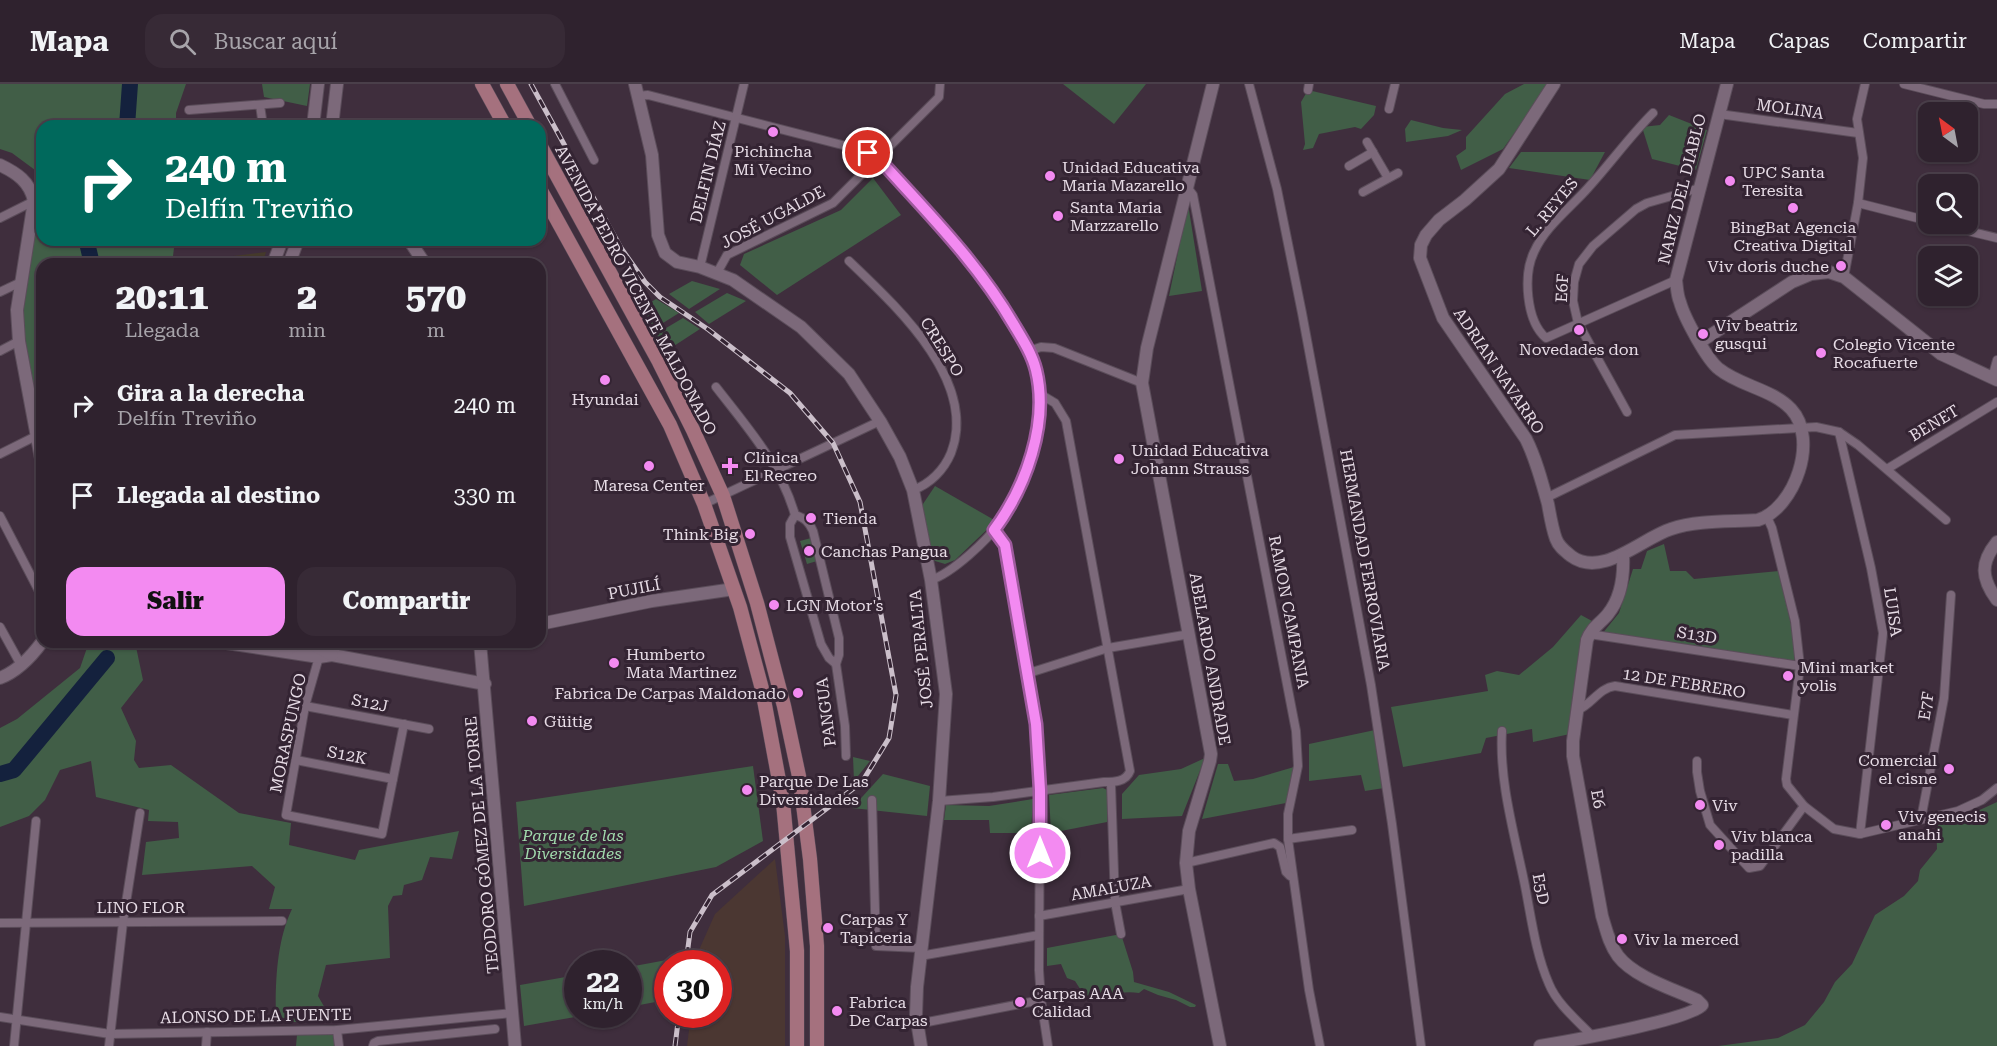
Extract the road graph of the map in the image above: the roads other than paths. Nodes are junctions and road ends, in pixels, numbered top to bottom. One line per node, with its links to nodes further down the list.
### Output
1 (318, 84): 25 (street)
2 (337, 84): 26 (street)
3 (482, 84): 27 (main road)
4 (507, 84): 28 (main road)
5 (555, 84): 34 (street)
6 (744, 84): 23 (street, DELFIN DÍAZ)
7 (940, 84): 33 (street, JOSÉ UGALDE)
8 (1213, 84): 39 (street)
9 (1249, 84): 166 (street, HERMANDAD FERROVIARIA)
10 (1395, 84): 19 (street)
11 (1554, 84): 77 (street, ADRIAN NAVARRO)
12 (1727, 84): 22 (street, NARIZ DEL DIABLO)
13 (1865, 84): 29 (street)
14 (1904, 84): 17 (street)
15 (636, 90): 23 (street); 50 (street, JOSÉ PERALTA)
16 (280, 103): 18 (street)
17 (1997, 104)
18 (260, 105): 20 (street); 24 (street)
19 (1389, 108)
20 (189, 110)
21 (1653, 113): 56 (street, L. REYES)
22 (1719, 114): 29 (street, MOLINA); 40 (street, NARIZ DEL DIABLO)
23 (737, 117): 33 (street); 50 (street, DELFIN DÍAZ)
24 (262, 120)
25 (314, 120)
26 (333, 120)
27 (503, 120)
28 (527, 120)
29 (1858, 133): 44 (street)
30 (1367, 142): 31 (street)
31 (1373, 152): 36 (street); 38 (street)
32 (546, 156): 76 (main road, AVENIDA PEDRO VICENTE MALDONADO)
33 (879, 159): 51 (street, JOSÉ UGALDE); 60 (street)
34 (594, 160)
35 (0, 165): 43 (street)
36 (1349, 166)
37 (1398, 172): 38 (street)
38 (1388, 178): 41 (street)
39 (1187, 188): 63 (street); 131 (street, RAMON CAMPANIA)
40 (1700, 188): 53 (street, NARIZ DEL DIABLO); 56 (street, E6F)
41 (1363, 192)
42 (546, 200): 78 (main road, AVENIDA PEDRO VICENTE MALDONADO)
43 (34, 201): 45 (street); 54 (street)
44 (1858, 203): 46 (street); 52 (street)
45 (0, 218)
46 (1918, 218)
47 (1978, 233): 48 (street)
48 (1997, 238)
49 (849, 261): 75 (street, CRESPO)
50 (700, 267): 51 (street, JOSÉ PERALTA)
51 (717, 273): 68 (street, JOSÉ PERALTA)
52 (1844, 277): 58 (street); 62 (street)
53 (1676, 280): 56 (street); 58 (street, NARIZ DEL DIABLO)
54 (21, 282): 55 (street); 57 (street)
55 (0, 292)
56 (1578, 323): 67 (street, E6F)
57 (19, 341): 59 (street); 71 (street)
58 (1700, 342): 69 (street, NARIZ DEL DIABLO)
59 (0, 351)
60 (1029, 351): 63 (street); 65 (street)
61 (1997, 360): 62 (street)
62 (1995, 379)
63 (1143, 383): 132 (street, ABELARDO ANDRADE)
64 (716, 387): 74 (street, PANGUA)
65 (1040, 394): 83 (street); 101 (street)
66 (1997, 402): 73 (street, BENET)
67 (1628, 412)
68 (880, 421): 74 (street); 75 (street, JOSÉ PERALTA)
69 (1801, 427): 70 (street); 77 (street); 81 (street)
70 (1839, 432): 73 (street); 130 (street, LUISA)
71 (36, 436): 72 (street)
72 (0, 454)
73 (1887, 469): 82 (street)
74 (777, 470): 76 (street); 79 (street, PANGUA)
75 (913, 490): 86 (street, JOSÉ PERALTA)
76 (723, 496): 78 (street); 161 (main road, AVENIDA PEDRO VICENTE MALDONADO)
77 (1546, 498): 85 (street, ADRIAN NAVARRO)
78 (704, 504): 88 (main road, AVENIDA PEDRO VICENTE MALDONADO)
79 (795, 515): 104 (street, PANGUA); 104 (street, PANGUA)
80 (0, 516): 87 (street)
81 (1767, 517): 85 (street, ADRIAN NAVARRO); 106 (street)
82 (1946, 520)
83 (994, 530): 86 (street); 107 (street)
84 (1997, 543): 90 (street)
85 (1623, 555): 94 (street)
86 (931, 580): 124 (street, JOSÉ PERALTA)
87 (36, 585)
88 (734, 589): 91 (street, PUJILÍ); 160 (main road, AVENIDA PEDRO VICENTE MALDONADO)
89 (1951, 596): 127 (street, E7F)
90 (1997, 600)
91 (546, 623)
92 (0, 627): 105 (street)
93 (1184, 634): 101 (street)
94 (1589, 634): 106 (street, S13D); 111 (street, E6)
95 (38, 648): 105 (street)
96 (256, 648): 102 (street)
97 (289, 648): 102 (street)
98 (316, 648): 103 (street)
99 (325, 648): 103 (street)
100 (481, 648): 109 (street, TEODORO GÓMEZ DE LA TORRE)
101 (1108, 648): 107 (street); 120 (street)
102 (274, 651): 103 (street)
103 (326, 656): 109 (street); 110 (street, MORASPUNGO)
104 (836, 664): 116 (street, PANGUA)
105 (21, 665): 108 (street)
106 (1800, 666): 112 (street)
107 (1029, 673): 122 (street)
108 (0, 678)
109 (485, 684): 145 (street, TEODORO GÓMEZ DE LA TORRE)
110 (306, 706): 113 (street, S12J); 117 (street, MORASPUNGO)
111 (1578, 710): 112 (street, 12 DE FEBRERO); 153 (street, E6)
112 (1793, 715): 125 (street)
113 (404, 724): 114 (street, S12J); 119 (street)
114 (429, 729)
115 (1502, 731): 153 (street, E5D)
116 (846, 756)
117 (296, 760): 119 (street, S12K); 119 (street, MORASPUNGO)
118 (1697, 761): 125 (street)
119 (393, 779)
120 (1111, 784): 122 (street); 135 (street)
121 (1997, 788): 127 (street)
122 (1040, 790): 124 (street); 136 (street)
123 (872, 800): 143 (street)
124 (939, 801): 143 (street, JOSÉ PERALTA)
125 (1804, 806): 130 (street)
126 (140, 813): 139 (street)
127 (1921, 819): 130 (street)
128 (36, 821): 138 (street)
129 (1352, 830): 131 (street)
130 (1860, 834)
131 (1288, 839): 133 (street, RAMON CAMPANIA)
132 (1186, 863): 133 (street); 134 (street, ABELARDO ANDRADE)
133 (1293, 879): 165 (street, RAMON CAMPANIA)
134 (1189, 888): 135 (street, AMALUZA); 164 (street, ABELARDO ANDRADE)
135 (1115, 902): 136 (street, AMALUZA); 141 (street)
136 (1040, 916): 142 (street)
137 (282, 921): 139 (street, LINO FLOR)
138 (27, 922): 139 (street, LINO FLOR); 140 (street, LINO FLOR); 147 (street)
139 (123, 922): 152 (street)
140 (0, 923)
141 (1121, 934)
142 (1039, 935): 143 (street); 144 (street)
143 (920, 952): 148 (street, JOSÉ PERALTA)
144 (1041, 1000): 148 (street); 163 (street)
145 (512, 1012): 150 (street, ALONSO DE LA FUENTE); 159 (street, TEODORO GÓMEZ DE LA TORRE)
146 (0, 1017): 147 (street, ALONSO DE LA FUENTE)
147 (16, 1020): 152 (street, ALONSO DE LA FUENTE); 154 (street)
148 (917, 1024): 162 (street, JOSÉ PERALTA)
149 (495, 1029): 158 (street)
150 (337, 1030): 151 (street, ALONSO DE LA FUENTE); 157 (street)
151 (207, 1032): 152 (street, ALONSO DE LA FUENTE); 156 (street)
152 (110, 1034): 155 (street)
153 (1593, 1037): 167 (street)
154 (14, 1046)
155 (110, 1046)
156 (206, 1046)
157 (339, 1046)
158 (373, 1046)
159 (515, 1046)
160 (797, 1046)
161 (817, 1046)
162 (921, 1046)
163 (1048, 1046)
164 (1220, 1046)
165 (1320, 1046)
166 (1421, 1046)
167 (1540, 1046)

